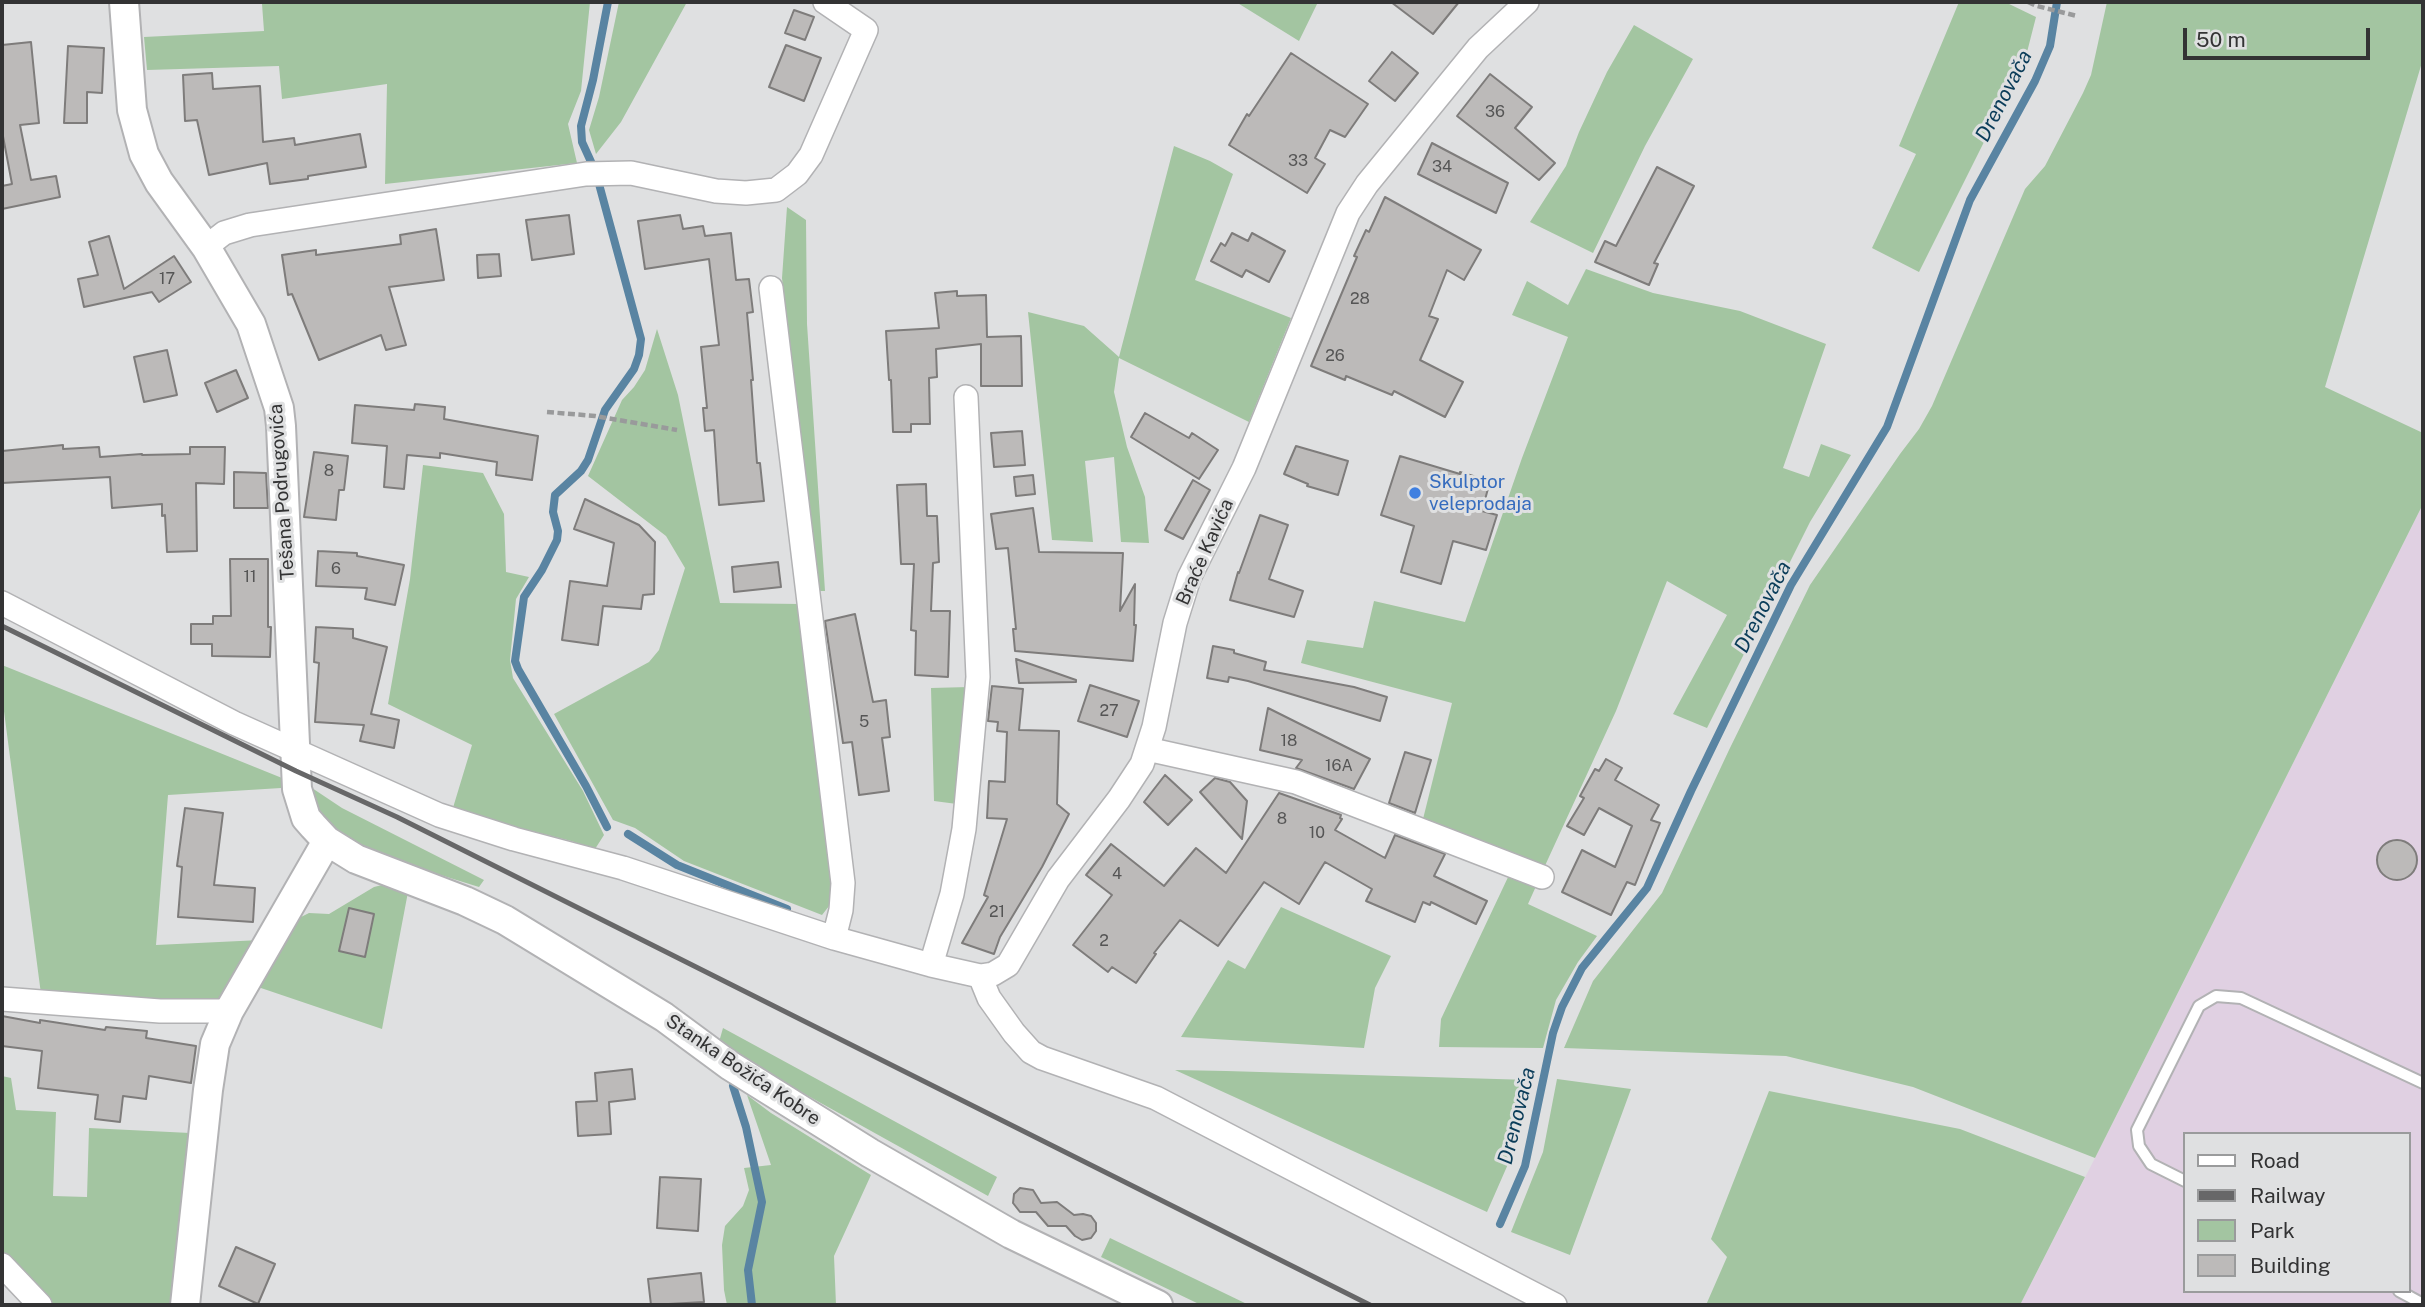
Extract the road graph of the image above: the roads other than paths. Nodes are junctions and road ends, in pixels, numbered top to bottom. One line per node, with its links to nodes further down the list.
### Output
1 (124, 2): 4 (street, Tešana Podrugovića)
2 (825, 2): 4 (street)
3 (1527, 2): 9 (street, Braće Kavića)
4 (206, 247): 8 (street, Tešana Podrugovića)
5 (771, 288): 12 (street)
6 (966, 397): 13 (street)
7 (2, 603): 8 (street)
8 (294, 749): 10 (street, Tešana Podrugovića); 12 (street)
9 (1147, 749): 11 (street); 14 (street, Braće Kavića)
10 (327, 841): 16 (street); 24 (street, Stanka Božića Kobre)
11 (1542, 877)
12 (834, 938): 13 (street)
13 (931, 965): 14 (street)
14 (980, 976): 25 (street)
15 (2, 999): 16 (street)
16 (229, 1011): 23 (street)
17 (2423, 1083): 18 (lane)
18 (2184, 1180)
19 (2, 1265): 22 (street)
20 (2403, 1293): 21 (lane)
21 (2423, 1304)
22 (40, 1305)
23 (185, 1305)
24 (1158, 1305)
25 (1555, 1305)

